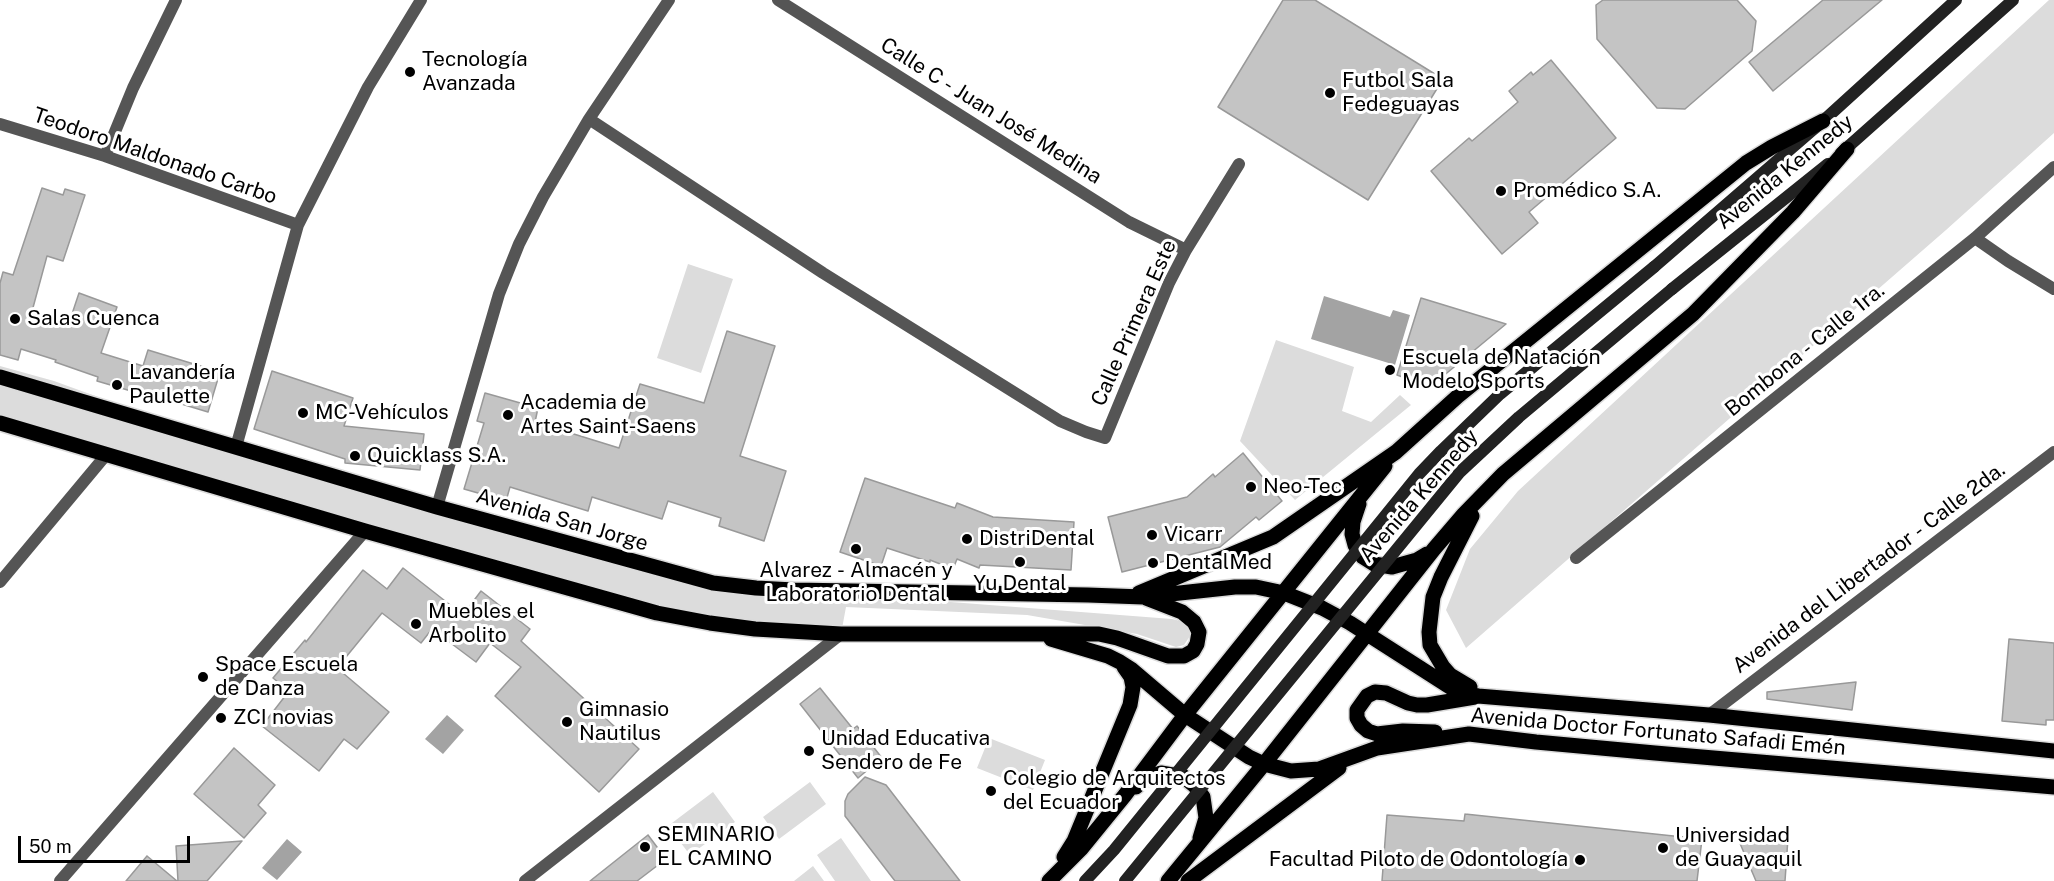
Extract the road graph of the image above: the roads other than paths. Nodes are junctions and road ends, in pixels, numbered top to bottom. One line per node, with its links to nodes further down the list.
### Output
1 (176, 0): 11 (street)
2 (421, 0): 14 (street)
3 (669, 0): 7 (street)
4 (778, 0): 16 (street, Calle C - Juan José Medina)
5 (1956, 0): 8 (main road, Avenida Kennedy)
6 (2013, 0): 10 (main road, Avenida Kennedy)
7 (589, 119): 16 (street, Calle Primera Este); 26 (street)
8 (1823, 121): 21 (main road); 51 (main road, Avenida Kennedy, bridge)
9 (0, 124): 11 (street, Teodoro Maldonado Carbo)
10 (1847, 149): 24 (main road); 52 (main road, Avenida Kennedy, bridge)
11 (105, 156): 14 (street, Teodoro Maldonado Carbo)
12 (1239, 164): 16 (street, Calle Primera Este)
13 (2054, 167): 15 (street, Bombona - Calle 1ra.)
14 (298, 225): 20 (street)
15 (1975, 238): 17 (street); 29 (street, Bombona - Calle 1ra.)
16 (1186, 250)
17 (2054, 289)
18 (0, 377): 20 (main road, Avenida San Jorge)
19 (0, 423): 23 (main road)
20 (236, 447): 26 (main road, Avenida San Jorge)
21 (1396, 452): 25 (main road); 32 (main road)
22 (2054, 452): 40 (street, Avenida del Libertador - Calle 2da.)
23 (106, 455): 27 (main road); 30 (street)
24 (1503, 474): 28 (main road); 38 (main road)
25 (1365, 490): 28 (main road); 31 (main road)
26 (437, 507): 32 (main road, Avenida San Jorge)
27 (365, 531): 34 (main road); 48 (street)
28 (1434, 549): 33 (main road)
29 (1576, 558)
30 (0, 582)
31 (1284, 593): 32 (main road, Avenida Doctor Fortunato Safadi Emén); 33 (main road, Avenida Doctor Fortunato Safadi Emén); 39 (main road)
32 (1136, 597): 35 (main road)
33 (1366, 633): 37 (main road, Avenida Doctor Fortunato Safadi Emén); 44 (main road)
34 (841, 634): 35 (main road); 49 (street)
35 (1034, 634): 36 (main road, Avenida Doctor Fortunato Safadi Emén)
36 (1120, 662): 39 (main road, Avenida Doctor Fortunato Safadi Emén); 50 (main road)
37 (1478, 696): 38 (main road, Avenida Doctor Fortunato Safadi Emén); 41 (main road)
38 (1495, 698): 40 (main road, Avenida Doctor Fortunato Safadi Emén)
39 (1185, 715): 44 (main road, Avenida Doctor Fortunato Safadi Emén); 46 (main road)
40 (1709, 715): 42 (main road, Avenida Doctor Fortunato Safadi Emén)
41 (1469, 734): 43 (main road, Avenida Doctor Fortunato Safadi Emén); 45 (main road, Avenida Doctor Fortunato Safadi Emén)
42 (2054, 751)
43 (1356, 757): 44 (main road, Avenida Doctor Fortunato Safadi Emén); 54 (main road)
44 (1264, 764): 47 (main road)
45 (2054, 787)
46 (1125, 795): 47 (main road); 50 (main road)
47 (1194, 852): 53 (main road)
48 (60, 881)
49 (525, 881)
50 (1047, 881)
51 (1085, 881)
52 (1125, 881)
53 (1168, 881)
54 (1188, 881)

